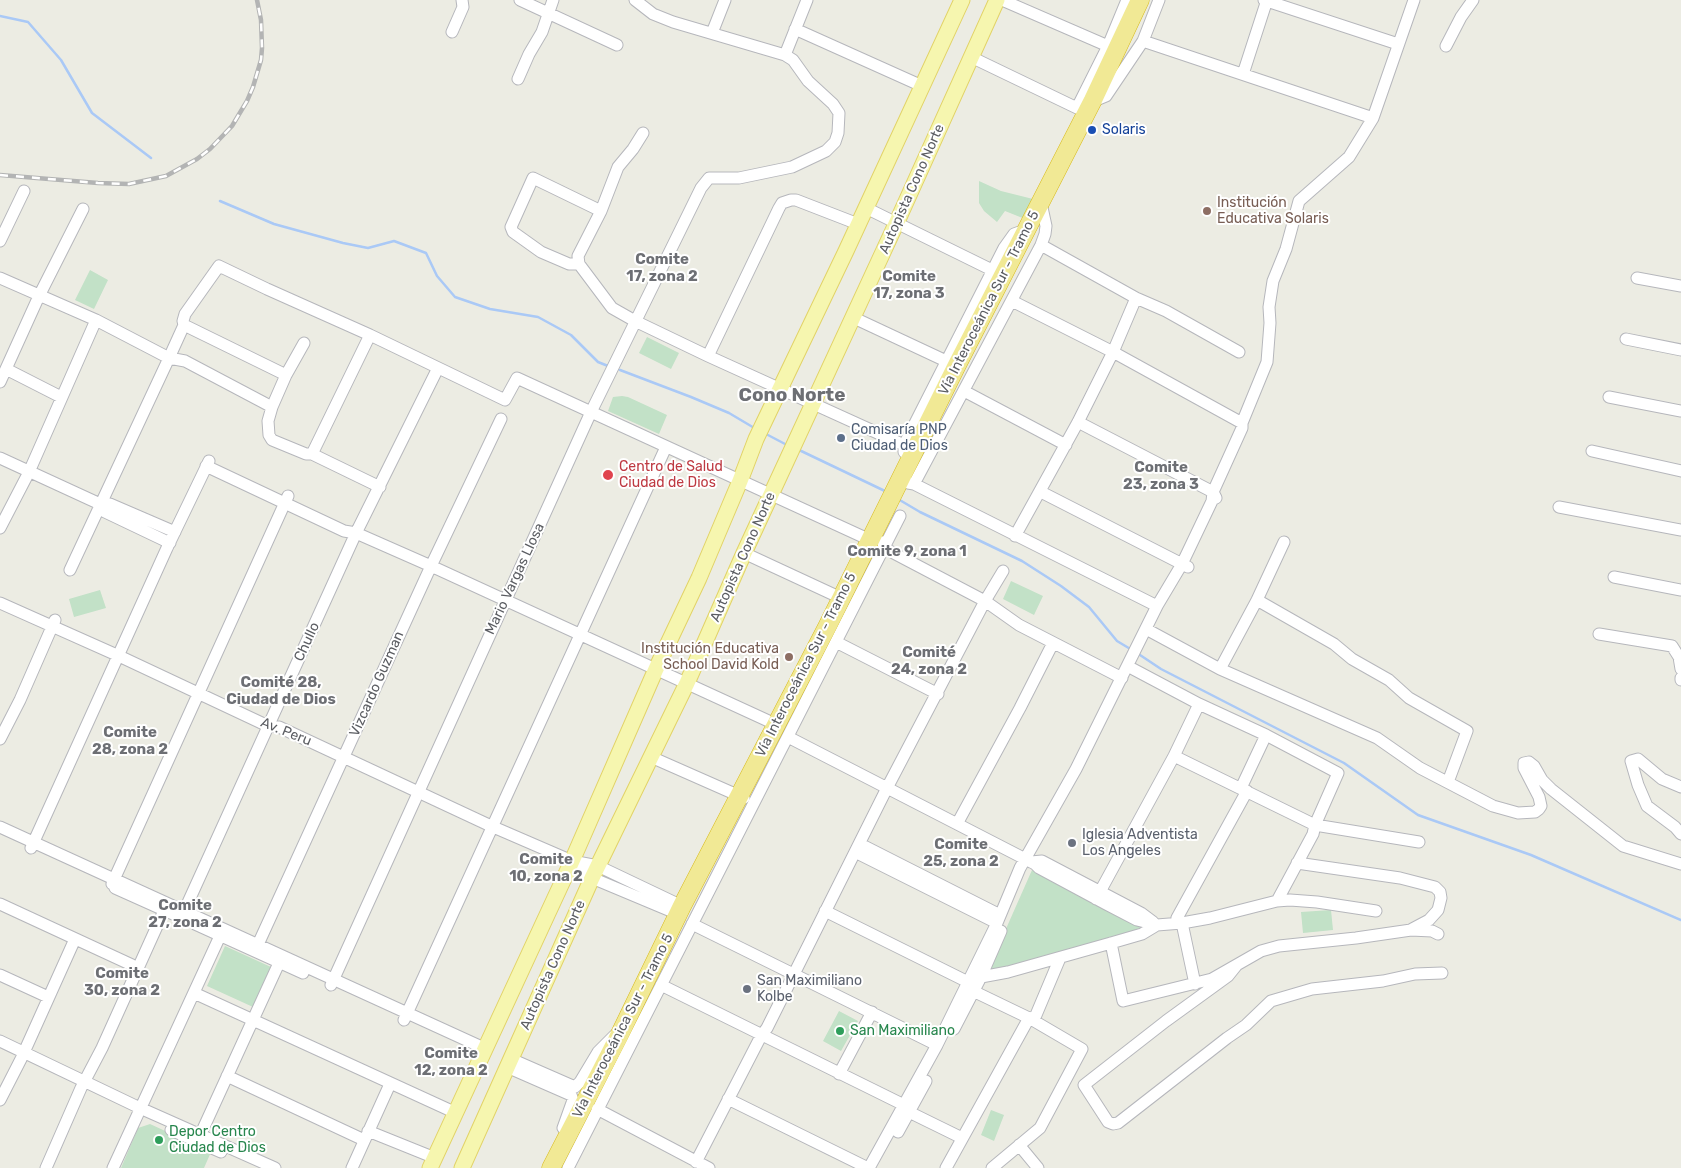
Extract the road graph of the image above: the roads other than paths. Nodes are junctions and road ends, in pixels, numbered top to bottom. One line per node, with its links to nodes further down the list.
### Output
1 (462, 0): 18 (street)
2 (520, 0): 16 (street)
3 (553, 0): 16 (street)
4 (725, 0): 19 (street)
5 (807, 0): 17 (street)
6 (962, 0): 29 (main road, Autopista Cono Norte)
7 (997, 0): 26 (main road, Autopista Cono Norte)
8 (1002, 0): 23 (street)
9 (1127, 0): 23 (street)
10 (1140, 0): 30 (highway, Vía Interoceánica Sur - Tramo 5)
11 (1159, 0): 20 (street)
12 (1266, 0): 21 (street); 27 (street)
13 (1414, 0): 21 (street)
14 (1473, 0): 24 (street)
15 (638, 1): 19 (street)
16 (549, 12): 22 (street); 28 (street)
17 (795, 29): 25 (street); 29 (street)
18 (452, 32)
19 (712, 33): 25 (street)
20 (1143, 41): 27 (street); 30 (street)
21 (1398, 44): 31 (street)
22 (616, 45)
23 (1108, 46): 30 (street)
24 (1446, 46)
25 (785, 55): 53 (street, Mario Vargas Llosa)
26 (971, 56): 30 (street); 39 (main road, Autopista Cono Norte)
27 (1243, 74): 31 (street)
28 (518, 80)
29 (922, 86): 36 (main road, Autopista Cono Norte)
30 (1085, 104): 34 (highway, Vía Interoceánica Sur - Tramo 5)
31 (1373, 118): 78 (street)
32 (643, 133): 37 (street)
33 (24, 191): 41 (street)
34 (1041, 203): 40 (highway, Vía Interoceánica Sur - Tramo 5); 42 (street)
35 (83, 208): 48 (street)
36 (866, 208): 38 (main road, Autopista Cono Norte); 39 (street)
37 (601, 211): 43 (street); 43 (street)
38 (858, 224): 61 (street); 68 (main road, Autopista Cono Norte)
39 (896, 224): 44 (street); 51 (main road, Autopista Cono Norte)
40 (1025, 230): 44 (street); 88 (highway, Vía Interoceánica Sur - Tramo 5)
41 (0, 241)
42 (1041, 245): 49 (street); 50 (street)
43 (580, 264): 53 (street)
44 (992, 270): 63 (street)
45 (0, 278): 48 (street)
46 (1637, 278): 47 (street)
47 (1681, 286)
48 (39, 296): 52 (street); 65 (street)
49 (1136, 298): 59 (street); 60 (street)
50 (1012, 301): 59 (street); 69 (street)
51 (852, 317): 63 (street); 72 (main road, Autopista Cono Norte)
52 (96, 320): 62 (street); 70 (street)
53 (636, 322): 61 (street); 75 (street, Mario Vargas Llosa)
54 (184, 325): 55 (street); 62 (street); 66 (street)
55 (370, 335): 64 (street); 83 (street)
56 (1626, 339): 58 (street)
57 (304, 343): 66 (street)
58 (1681, 350)
59 (1113, 352): 77 (street); 78 (street)
60 (1239, 352)
61 (708, 356): 68 (street)
62 (169, 358): 73 (street); 95 (street)
63 (946, 361): 79 (street)
64 (438, 368): 75 (street); 90 (street, Chullo)
65 (6, 369): 67 (street); 70 (street)
66 (286, 375): 73 (street)
67 (0, 382)
68 (780, 388): 72 (street); 89 (main road, Autopista Cono Norte)
69 (964, 391): 80 (street); 88 (street)
70 (61, 397): 87 (street)
71 (1609, 397): 74 (street)
72 (813, 402): 79 (street); 93 (main road, Autopista Cono Norte)
73 (272, 407): 83 (street)
74 (1681, 411)
75 (592, 412): 81 (street); 113 (street, Mario Vargas Llosa)
76 (501, 419): 106 (street, Vizcardo Guzman)
77 (1078, 422): 80 (street); 92 (street)
78 (1242, 422): 92 (street)
79 (904, 445): 88 (street)
80 (1066, 445): 91 (street)
81 (666, 446): 89 (street); 120 (street)
82 (1592, 451): 86 (street)
83 (312, 454): 90 (street)
84 (0, 458): 87 (street)
85 (212, 466): 94 (street); 101 (street); 124 (street)
86 (1681, 471)
87 (29, 472): 95 (street); 97 (street)
88 (904, 480): 100 (street); 103 (highway, Vía Interoceánica Sur - Tramo 5)
89 (740, 481): 93 (street); 125 (main road, Autopista Cono Norte)
90 (380, 487): 99 (street, Chullo)
91 (1041, 492): 100 (street); 105 (street)
92 (1213, 492): 105 (street)
93 (771, 494): 103 (street); 104 (main road, Autopista Cono Norte)
94 (284, 500): 99 (street); 131 (street)
95 (100, 504): 101 (street); 107 (street)
96 (1559, 508): 98 (street)
97 (0, 528)
98 (1681, 530)
99 (356, 533): 106 (street); 135 (street, Chullo)
100 (1015, 536): 117 (street)
101 (173, 537): 124 (street)
102 (1284, 542): 114 (street)
103 (877, 544): 112 (highway, Vía Interoceánica Sur - Tramo 5); 115 (street); 122 (street)
104 (744, 553): 112 (street); 130 (main road, Autopista Cono Norte)
105 (1185, 565): 117 (street); 119 (street)
106 (430, 566): 113 (street); 140 (street, Vizcardo Guzman)
107 (70, 570)
108 (1003, 572): 115 (street)
109 (1614, 577): 110 (street)
110 (1681, 590)
111 (0, 596): 118 (street)
112 (841, 598): 136 (highway, Vía Interoceánica Sur - Tramo 5)
113 (506, 600): 120 (street); 146 (street, Mario Vargas Llosa)
114 (1257, 600): 127 (street); 142 (street)
115 (985, 602): 123 (street); 132 (street)
116 (0, 603): 118 (street)
117 (1157, 606): 119 (street)
118 (50, 622): 124 (street, Av. Peru); 134 (street); 138 (street)
119 (1150, 631): 126 (street); 127 (street); 129 (street)
120 (580, 634): 125 (street); 149 (street)
121 (1599, 634): 128 (street)
122 (836, 642): 132 (street); 136 (street)
123 (1053, 642): 129 (street); 148 (street)
124 (123, 654): 131 (street, Av. Peru); 155 (street)
125 (656, 669): 130 (street); 157 (main road, Autopista Cono Norte)
126 (1133, 669): 133 (street); 158 (street)
127 (1220, 669): 142 (street)
128 (1681, 669)
129 (1122, 678): 158 (street)
130 (687, 682): 136 (street); 141 (main road, Autopista Cono Norte)
131 (196, 690): 135 (street, Av. Peru); 162 (street)
132 (938, 694): 144 (street)
133 (1199, 704): 137 (street); 139 (street)
134 (0, 724)
135 (272, 725): 140 (street, Av. Peru); 169 (street, Chullo)
136 (781, 730): 144 (street); 147 (highway, Vía Interoceánica Sur - Tramo 5)
137 (1266, 735): 145 (street); 150 (street)
138 (0, 738)
139 (1174, 756): 145 (street); 163 (street)
140 (344, 757): 146 (street, Av. Peru); 179 (street, Vizcardo Guzman)
141 (651, 757): 147 (street); 161 (main road, Autopista Cono Norte)
142 (1448, 782): 160 (street)
143 (1681, 787): 153 (street)
144 (887, 788): 148 (street); 156 (street)
145 (1244, 789): 150 (street); 172 (street)
146 (418, 791): 149 (street, Av. Peru); 188 (street, Mario Vargas Llosa)
147 (747, 799): 170 (highway, Vía Interoceánica Sur - Tramo 5)
148 (957, 824): 158 (street)
149 (492, 826): 157 (street, Av. Peru); 195 (street)
150 (1315, 826): 154 (street); 159 (street)
151 (0, 827): 155 (street)
152 (0, 834): 155 (street)
153 (1681, 834)
154 (1419, 842)
155 (36, 846): 162 (street)
156 (857, 848): 167 (street); 171 (street)
157 (572, 861): 161 (street, Av. Peru); 203 (main road, Autopista Cono Norte)
158 (1028, 861): 163 (street); 171 (street); 187 (street)
159 (1297, 863): 164 (street); 174 (street)
160 (1681, 864)
161 (595, 872): 170 (street, Av. Peru); 205 (main road, Autopista Cono Norte)
162 (109, 881): 166 (street)
163 (1098, 895): 173 (street)
164 (1277, 901): 168 (street); 172 (street)
165 (0, 904): 177 (street)
166 (163, 907): 169 (street); 182 (street); 208 (street)
167 (825, 911): 185 (street); 191 (street)
168 (1376, 911)
169 (183, 915): 176 (street); 179 (street)
170 (684, 915): 185 (street, Av. Peru); 190 (street); 198 (highway, Vía Interoceánica Sur - Tramo 5)
171 (999, 919): 191 (street)
172 (1182, 923): 173 (street); 189 (street)
173 (1156, 925): 178 (street)
174 (1410, 930): 175 (street); 183 (street)
175 (1438, 934)
176 (220, 936): 179 (street); 192 (street)
177 (75, 939): 182 (street); 193 (street)
178 (1111, 943): 180 (street); 189 (street)
179 (257, 948): 181 (street); 188 (street)
180 (1060, 958): 187 (street); 196 (street)
181 (279, 963): 188 (street); 197 (street)
182 (132, 965): 208 (street)
183 (1236, 966): 184 (street); 189 (street)
184 (1442, 973)
185 (794, 974): 194 (street, Av. Peru); 199 (street)
186 (0, 975): 193 (street)
187 (981, 977): 191 (street)
188 (332, 982): 195 (street)
189 (1195, 984)
190 (661, 985): 199 (street); 212 (street)
191 (971, 986): 196 (street); 201 (street); 213 (street)
192 (194, 993): 197 (street); 214 (street)
193 (48, 997): 204 (street)
194 (872, 1012): 201 (street, Av. Peru); 206 (street)
195 (405, 1016): 203 (street)
196 (1029, 1018): 218 (street); 219 (street)
197 (253, 1020): 207 (street); 209 (street)
198 (624, 1026): 205 (street); 220 (highway, Vía Interoceánica Sur - Tramo 5)
199 (761, 1036): 206 (street); 210 (street)
200 (0, 1041): 204 (street)
201 (938, 1045): 213 (street)
202 (0, 1049): 204 (street)
203 (484, 1052): 215 (main road, Autopista Cono Norte)
204 (22, 1056): 208 (street); 211 (street)
205 (509, 1063): 220 (street); 229 (main road, Autopista Cono Norte)
206 (839, 1074): 213 (street)
207 (228, 1076): 216 (street); 217 (street)
208 (80, 1083): 214 (street); 223 (street); 224 (street)
209 (390, 1084): 215 (street); 216 (street)
210 (728, 1099): 221 (street); 233 (street)
211 (0, 1100)
212 (598, 1109): 221 (street); 231 (street)
213 (907, 1109): 218 (street); 233 (street); 234 (street)
214 (139, 1111): 217 (street); 225 (street)
215 (456, 1113): 222 (main road, Autopista Cono Norte)
216 (366, 1136): 222 (street); 228 (street)
217 (199, 1138): 226 (street); 227 (street)
218 (962, 1138): 235 (street)
219 (1019, 1145): 236 (street); 237 (street)
220 (561, 1148): 230 (highway, Vía Interoceánica Sur - Tramo 5); 231 (street)
221 (696, 1162): 232 (street)
222 (433, 1163)
223 (38, 1168)
224 (46, 1168)
225 (114, 1168)
226 (258, 1168)
227 (275, 1168)
228 (352, 1168)
229 (462, 1168)
230 (551, 1168)
231 (568, 1168)
232 (709, 1168)
233 (869, 1168)
234 (878, 1168)
235 (946, 1168)
236 (992, 1168)
237 (1038, 1168)

